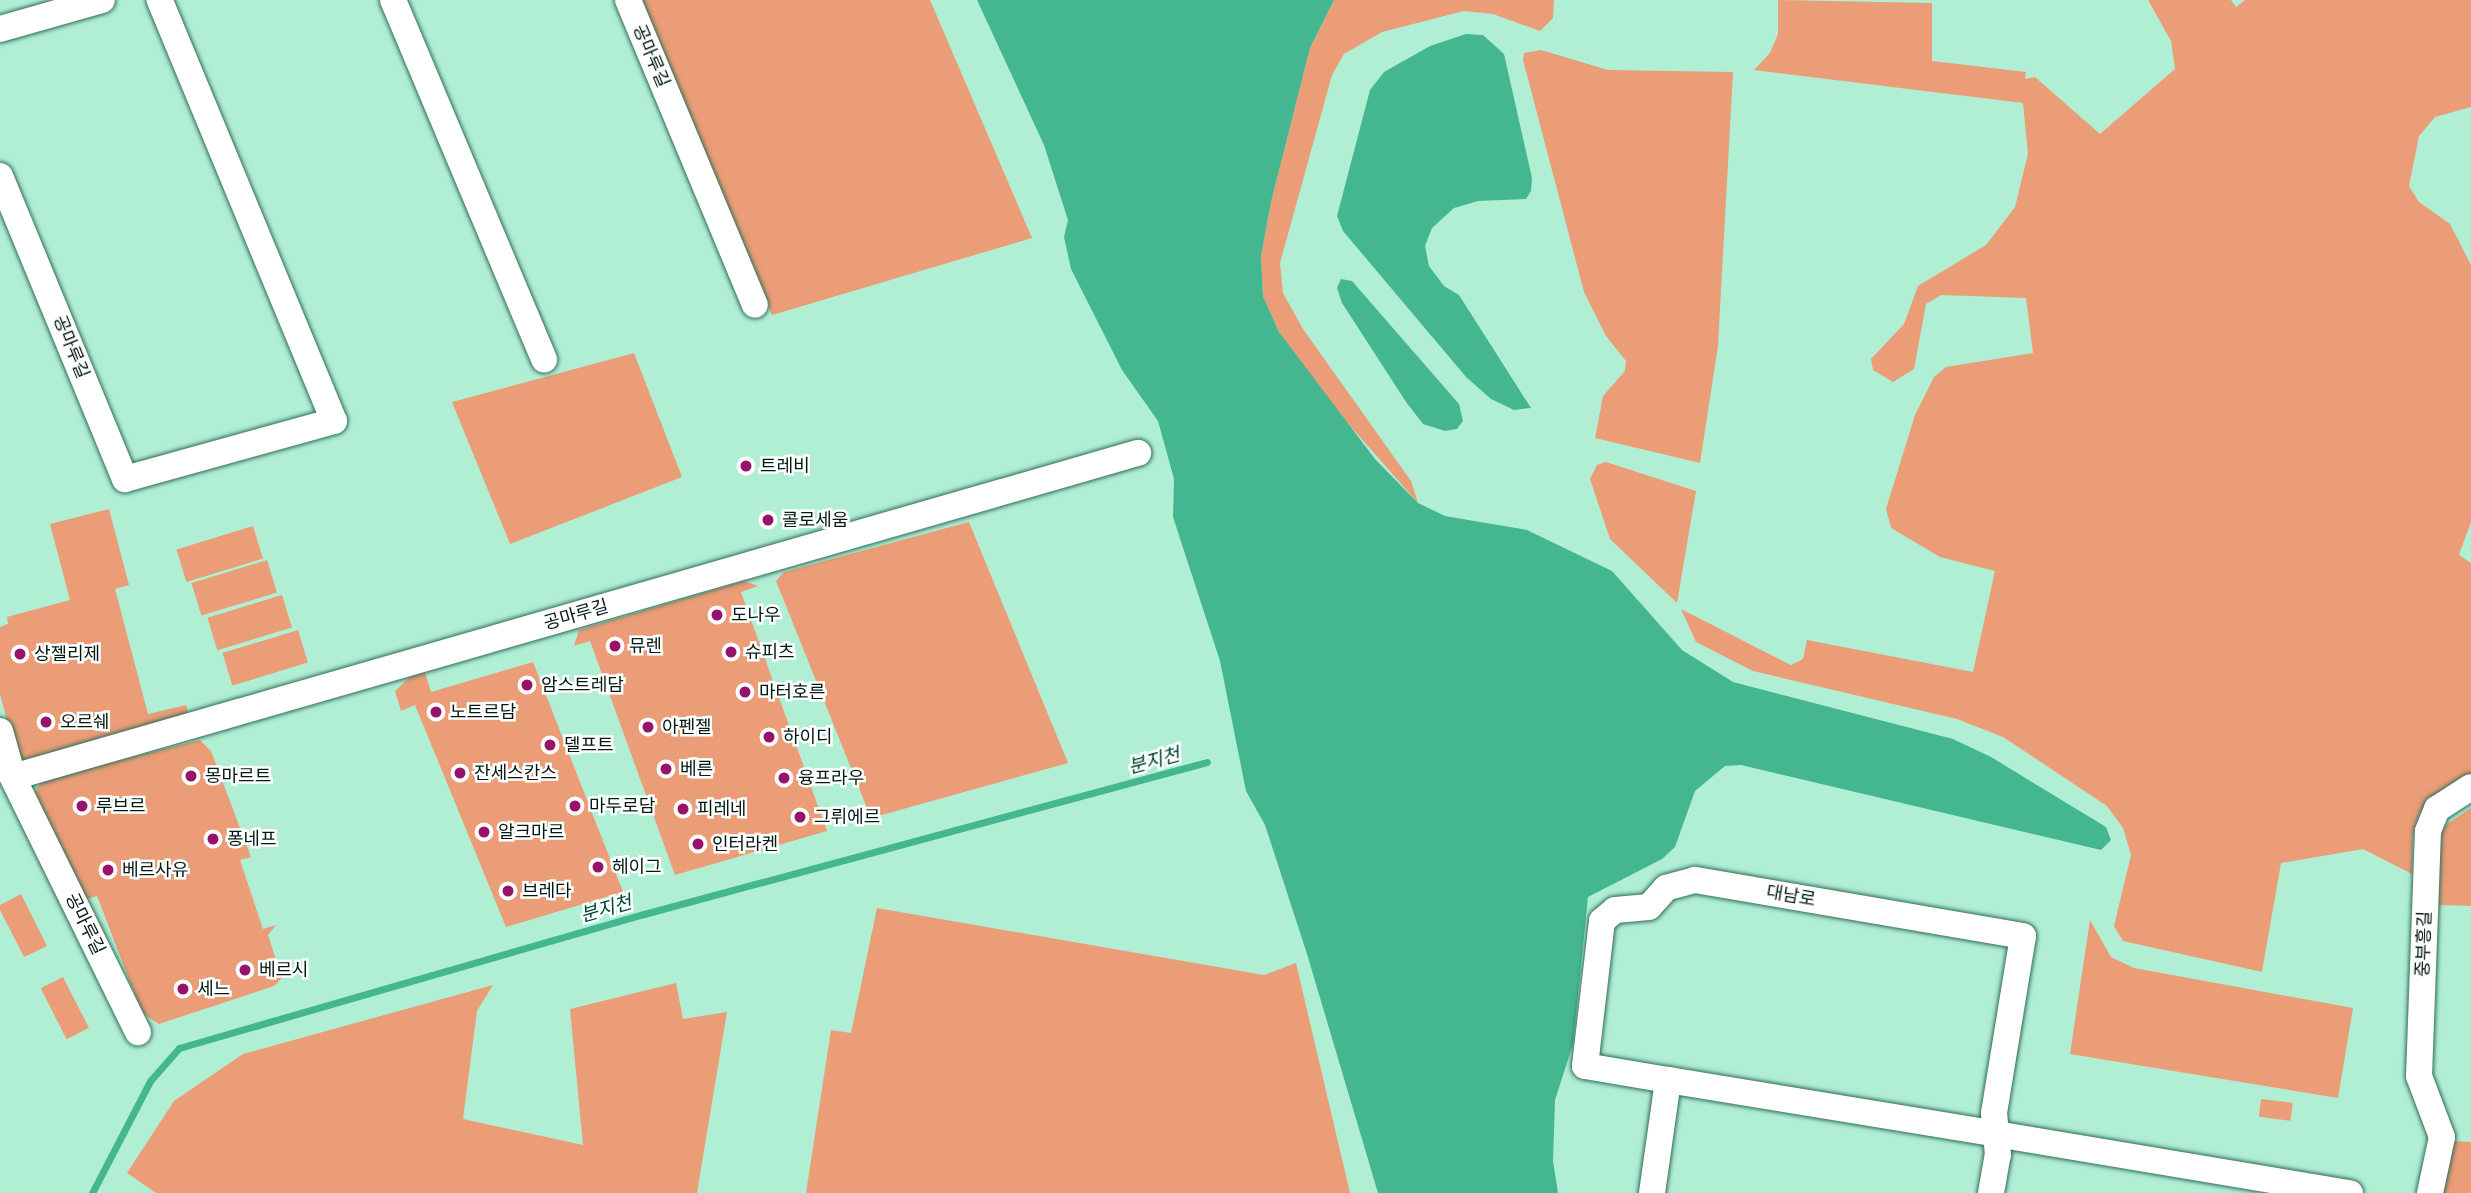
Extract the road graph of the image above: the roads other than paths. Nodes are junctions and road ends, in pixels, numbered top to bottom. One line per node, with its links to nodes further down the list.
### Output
1 (102, 0): 5 (street)
2 (160, 0): 6 (street, 공마루길)
3 (393, 0): 8 (street)
4 (628, 0): 7 (street, 공마루길)
5 (0, 29)
6 (0, 176)
7 (755, 306)
8 (544, 360)
9 (1138, 453): 12 (street, 공마루길)
10 (0, 731): 12 (street, 공마루길)
11 (0, 752): 12 (street, 공마루길)
12 (13, 777): 14 (street, 공마루길)
13 (2471, 787): 20 (street, 중부흥길)
14 (138, 1032)
15 (1668, 1080): 16 (street, 대남로); 16 (street, 대남로); 17 (street)
16 (1996, 1134): 18 (street, 대남로); 19 (street, 대남로)
17 (1652, 1193)
18 (1991, 1193)
19 (2350, 1193)
20 (2430, 1193)

